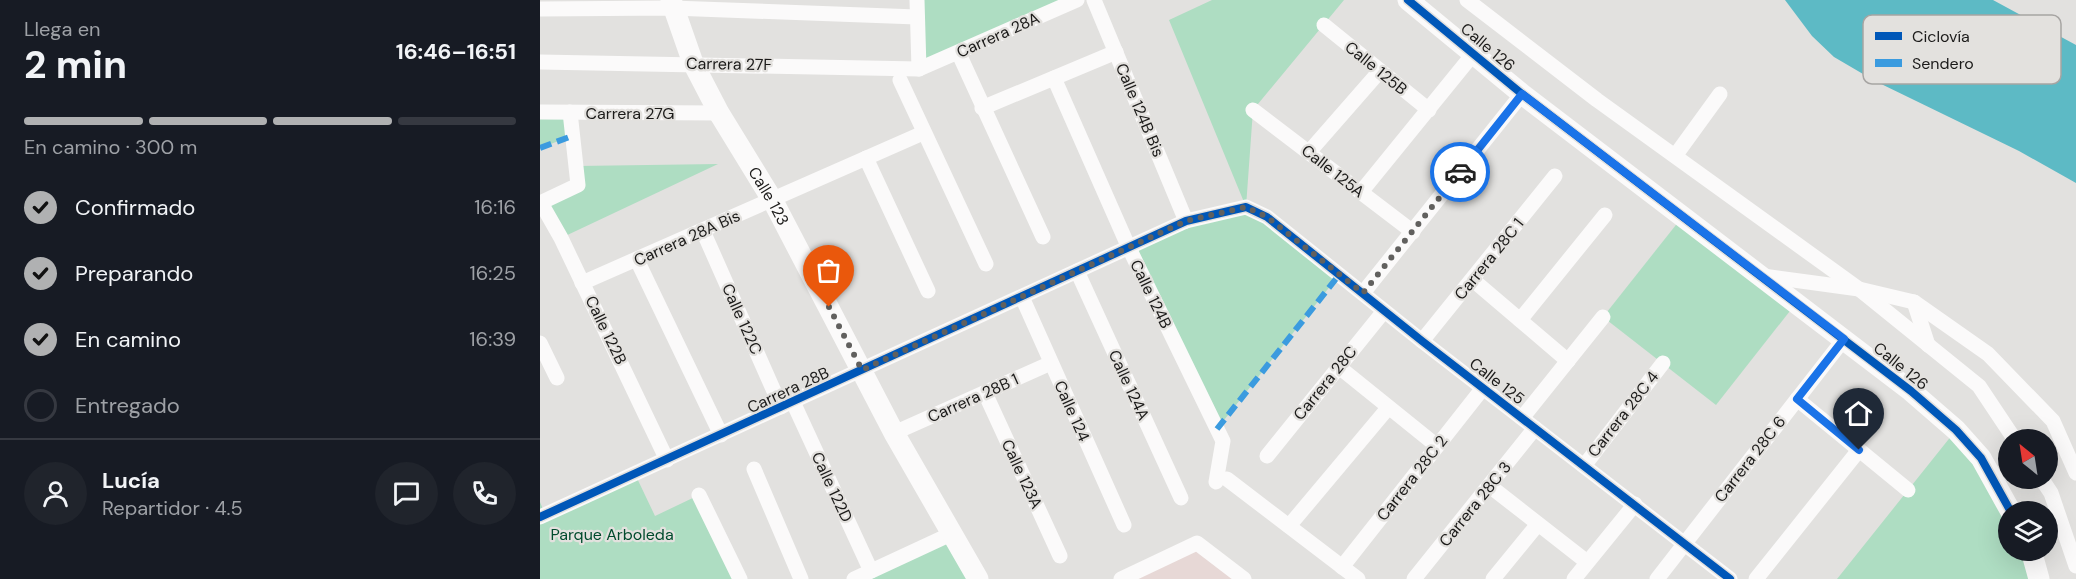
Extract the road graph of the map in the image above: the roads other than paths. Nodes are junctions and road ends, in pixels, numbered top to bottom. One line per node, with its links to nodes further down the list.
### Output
1 (917, 0): 8 (street)
2 (1077, 0): 12 (street, Carrera 28A)
3 (1094, 0): 10 (street, Calle 124B Bis)
4 (1408, 0): 11 (street, Calle 126)
5 (1467, 0): 29 (street)
6 (672, 4): 7 (street); 8 (street); 14 (street, Calle 123)
7 (540, 9)
8 (917, 17): 15 (street)
9 (1324, 25): 16 (street, Calle 125B)
10 (1116, 52): 17 (street); 37 (street, Calle 124B Bis)
11 (1474, 53): 19 (street, Calle 126); 23 (street)
12 (958, 54): 15 (street, Carrera 28A); 21 (street)
13 (540, 62): 14 (street, Carrera 27F)
14 (693, 63): 15 (street, Carrera 27F); 26 (street, Calle 123)
15 (919, 69)
16 (1380, 72): 23 (street, Calle 125B); 28 (street)
17 (1054, 78): 21 (street); 41 (street, Calle 124B)
18 (900, 80): 27 (street)
19 (1522, 94): 39 (street); 45 (street, Calle 126)
20 (1720, 94): 29 (street)
21 (982, 108): 40 (street)
22 (1253, 110): 28 (street, Calle 125A)
23 (1429, 110): 32 (street)
24 (540, 112): 25 (street, Carrera 27G)
25 (570, 112): 26 (street, Carrera 27G); 34 (street)
26 (719, 113): 33 (street, Calle 123)
27 (923, 133): 30 (street, Carrera 28A Bis); 43 (street)
28 (1309, 152): 32 (street, Calle 125A)
29 (1675, 156): 48 (street)
30 (866, 158): 33 (street, Carrera 28A Bis); 49 (street)
31 (1555, 176): 46 (street, Carrera 28C 1)
32 (1361, 192): 39 (street, Calle 125A)
33 (773, 201): 38 (street, Carrera 28A Bis); 64 (street, Calle 123)
34 (540, 203): 47 (street, Calle 122B)
35 (1246, 207): 37 (street, Carrera 28B); 50 (street, Calle 125)
36 (1605, 214): 55 (street)
37 (1186, 221): 41 (street, Carrera 28B)
38 (704, 231): 42 (street, Carrera 28A Bis); 69 (street, Calle 122C)
39 (1413, 232): 50 (street)
40 (1043, 237)
41 (1129, 248): 44 (street, Carrera 28B); 93 (street, Calle 124B)
42 (637, 260): 47 (street, Carrera 28A Bis); 75 (street)
43 (986, 264)
44 (1077, 271): 51 (street, Carrera 28B); 87 (street, Calle 124A)
45 (1763, 276): 48 (street); 56 (street, Calle 126)
46 (1473, 280): 55 (street); 57 (street, Carrera 28C 1)
47 (582, 283): 79 (street, Calle 122B)
48 (1859, 289): 52 (street); 59 (street)
49 (928, 291)
50 (1363, 293): 53 (street, Calle 125)
51 (1022, 297): 61 (street, Calle 124); 64 (street, Carrera 28B)
52 (1914, 302): 59 (street); 82 (street)
53 (1384, 311): 57 (street, Calle 125); 63 (street, Carrera 28C)
54 (1603, 317): 60 (street)
55 (1520, 320): 60 (street)
56 (1844, 339): 68 (street, Carrera 28C 6); 88 (street, Calle 126)
57 (1422, 341): 66 (street, Calle 125)
58 (540, 343): 65 (street)
59 (1928, 345): 73 (street)
60 (1568, 360): 71 (street)
61 (1051, 363): 67 (street, Carrera 28B 1); 92 (street, Calle 124)
62 (1662, 363): 80 (street, Carrera 28C 4)
63 (1339, 367): 70 (street); 78 (street, Carrera 28C)
64 (862, 370): 69 (street, Carrera 28B); 74 (street, Calle 123)
65 (557, 378)
66 (1483, 388): 71 (street, Calle 125); 76 (street, Carrera 28C 2)
67 (985, 393): 74 (street, Carrera 28B 1); 96 (street, Calle 123A)
68 (1797, 399): 77 (street); 95 (street, Carrera 28C 6)
69 (787, 405): 75 (street, Carrera 28B); 101 (street, Calle 122D)
70 (1388, 408): 76 (street); 93 (street)
71 (1522, 418): 72 (street, Calle 125)
72 (1535, 428): 80 (street, Calle 125); 83 (street, Carrera 28C 3)
73 (2008, 429)
74 (894, 433): 94 (street, Calle 123)
75 (721, 435): 79 (street, Carrera 28B)
76 (1437, 446): 100 (street, Carrera 28C 2)
77 (1859, 450): 85 (street); 114 (street)
78 (1267, 456)
79 (667, 460): 90 (street, Carrera 28B)
80 (1584, 466): 89 (street, Calle 125)
81 (754, 469): 103 (street)
82 (2076, 473)
83 (1491, 487): 91 (street); 109 (street, Carrera 28C 3)
84 (2048, 489): 99 (street)
85 (1908, 490)
86 (699, 495): 102 (street)
87 (1181, 498)
88 (2005, 501)
89 (1635, 504): 95 (street, Calle 125); 98 (street)
90 (540, 517)
91 (1538, 524): 98 (street); 110 (street)
92 (1124, 525)
93 (1288, 526): 100 (street)
94 (951, 534): 101 (street); 105 (street, Calle 123)
95 (1685, 542): 112 (street, Carrera 28C 6); 113 (street, Calle 125)
96 (1060, 556)
97 (2034, 561): 115 (street)
98 (1587, 562): 111 (street)
99 (2076, 566)
100 (1342, 567): 108 (street)
101 (871, 571): 104 (street)
102 (740, 579)
103 (801, 579)
104 (854, 579)
105 (978, 579)
106 (1121, 579): 107 (street)
107 (1244, 579)
108 (1358, 579)
109 (1414, 579)
110 (1493, 579)
111 (1574, 579)
112 (1657, 579)
113 (1730, 579)
114 (1756, 579)
115 (2039, 579)

